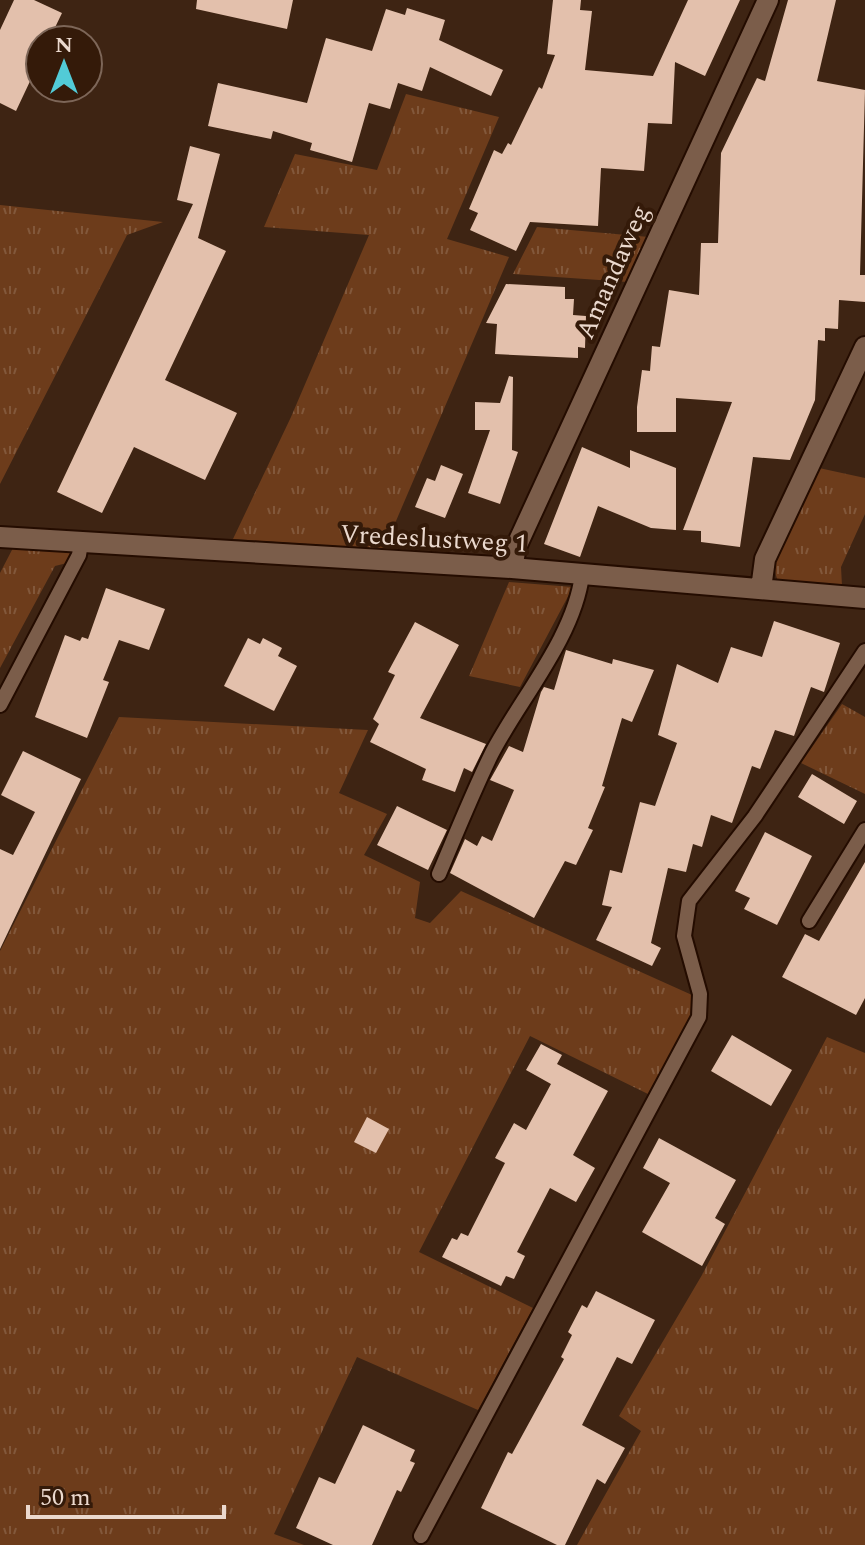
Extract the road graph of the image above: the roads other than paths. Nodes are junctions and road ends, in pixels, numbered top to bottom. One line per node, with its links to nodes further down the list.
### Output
1 (768, 0): 5 (street, Amandaweg)
2 (865, 347): 7 (street)
3 (0, 537): 4 (street, Vredeslustweg 1)
4 (81, 543): 5 (street, Vredeslustweg 1); 10 (lane)
5 (512, 568): 6 (street, Vredeslustweg 1)
6 (582, 575): 7 (street, Vredeslustweg 1); 12 (lane)
7 (761, 589): 8 (street, Vredeslustweg 1)
8 (865, 598)
9 (865, 651): 14 (lane)
10 (0, 705)
11 (865, 830): 13 (lane)
12 (439, 874)
13 (809, 921)
14 (421, 1536)

